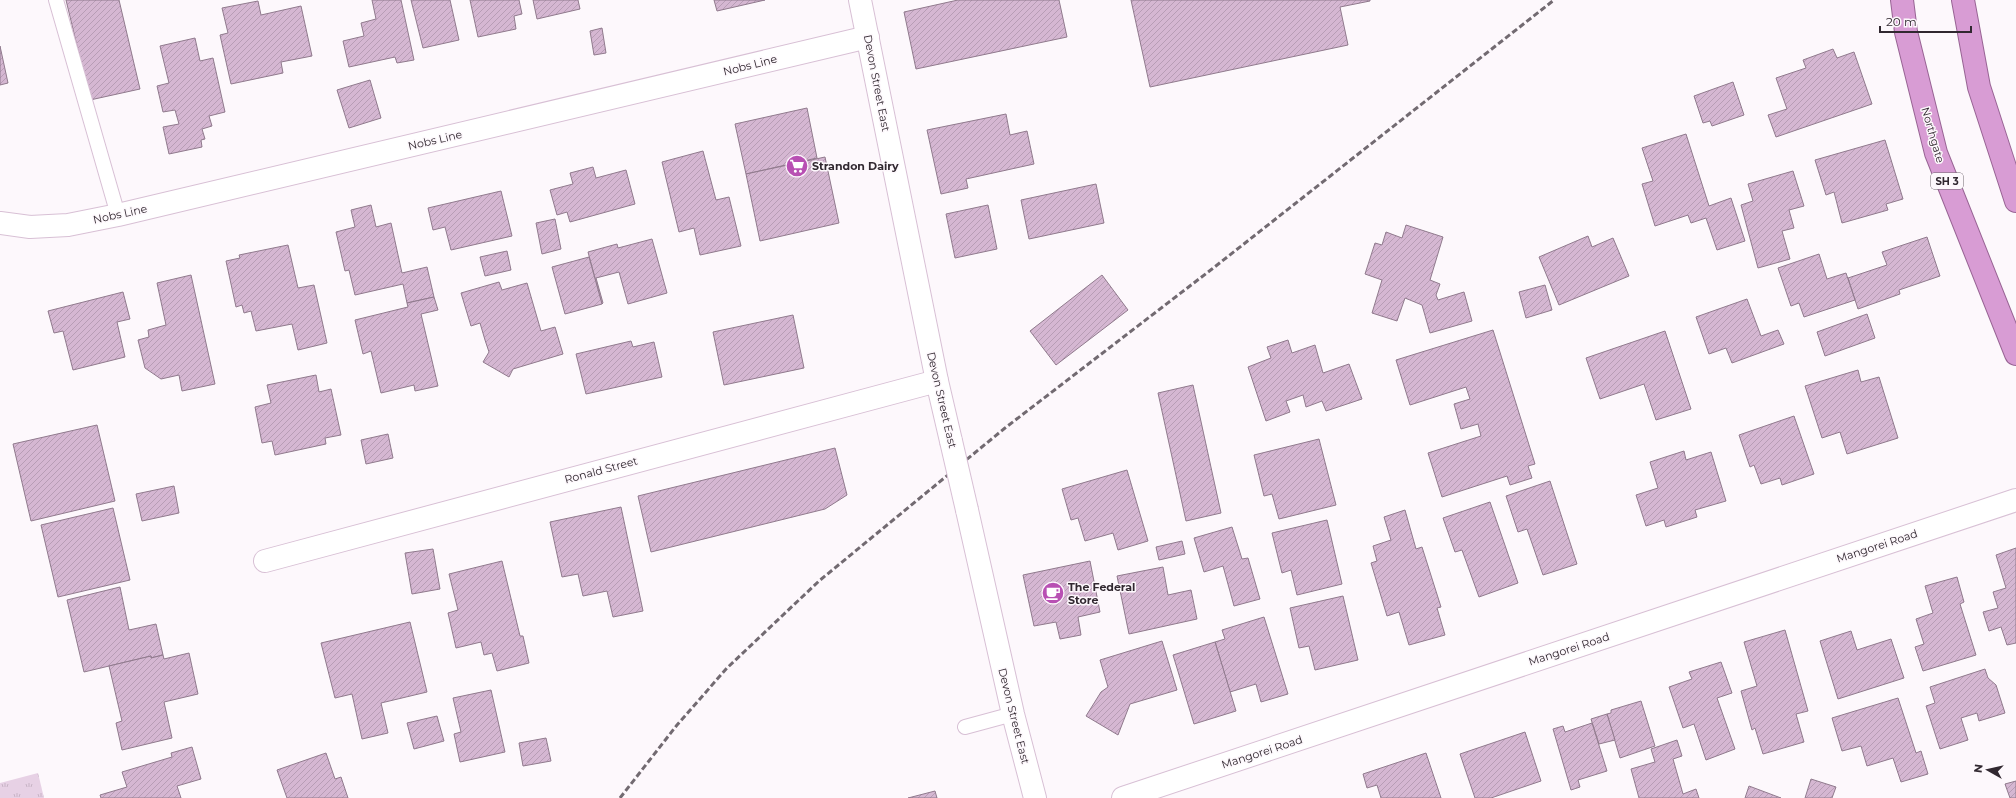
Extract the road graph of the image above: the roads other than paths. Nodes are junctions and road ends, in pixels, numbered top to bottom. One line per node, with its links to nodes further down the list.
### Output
1 (56, 0): 7 (lane)
2 (860, 0): 5 (street, Devon Street East)
3 (1902, 0): 9 (highway, Northgate / SH 3)
4 (1963, 0): 6 (highway)
5 (868, 37): 7 (street, Nobs Line); 10 (street, Devon Street East)
6 (2016, 201)
7 (118, 215): 8 (street, Nobs Line)
8 (0, 223)
9 (2016, 354)
10 (937, 381): 12 (street, Ronald Street); 13 (street, Devon Street East, bridge)
11 (2016, 500): 16 (street, Mangorei Road)
12 (265, 560)
13 (1013, 714): 14 (lane); 15 (street, Devon Street East)
14 (965, 726)
15 (1035, 798)
16 (1123, 798)

